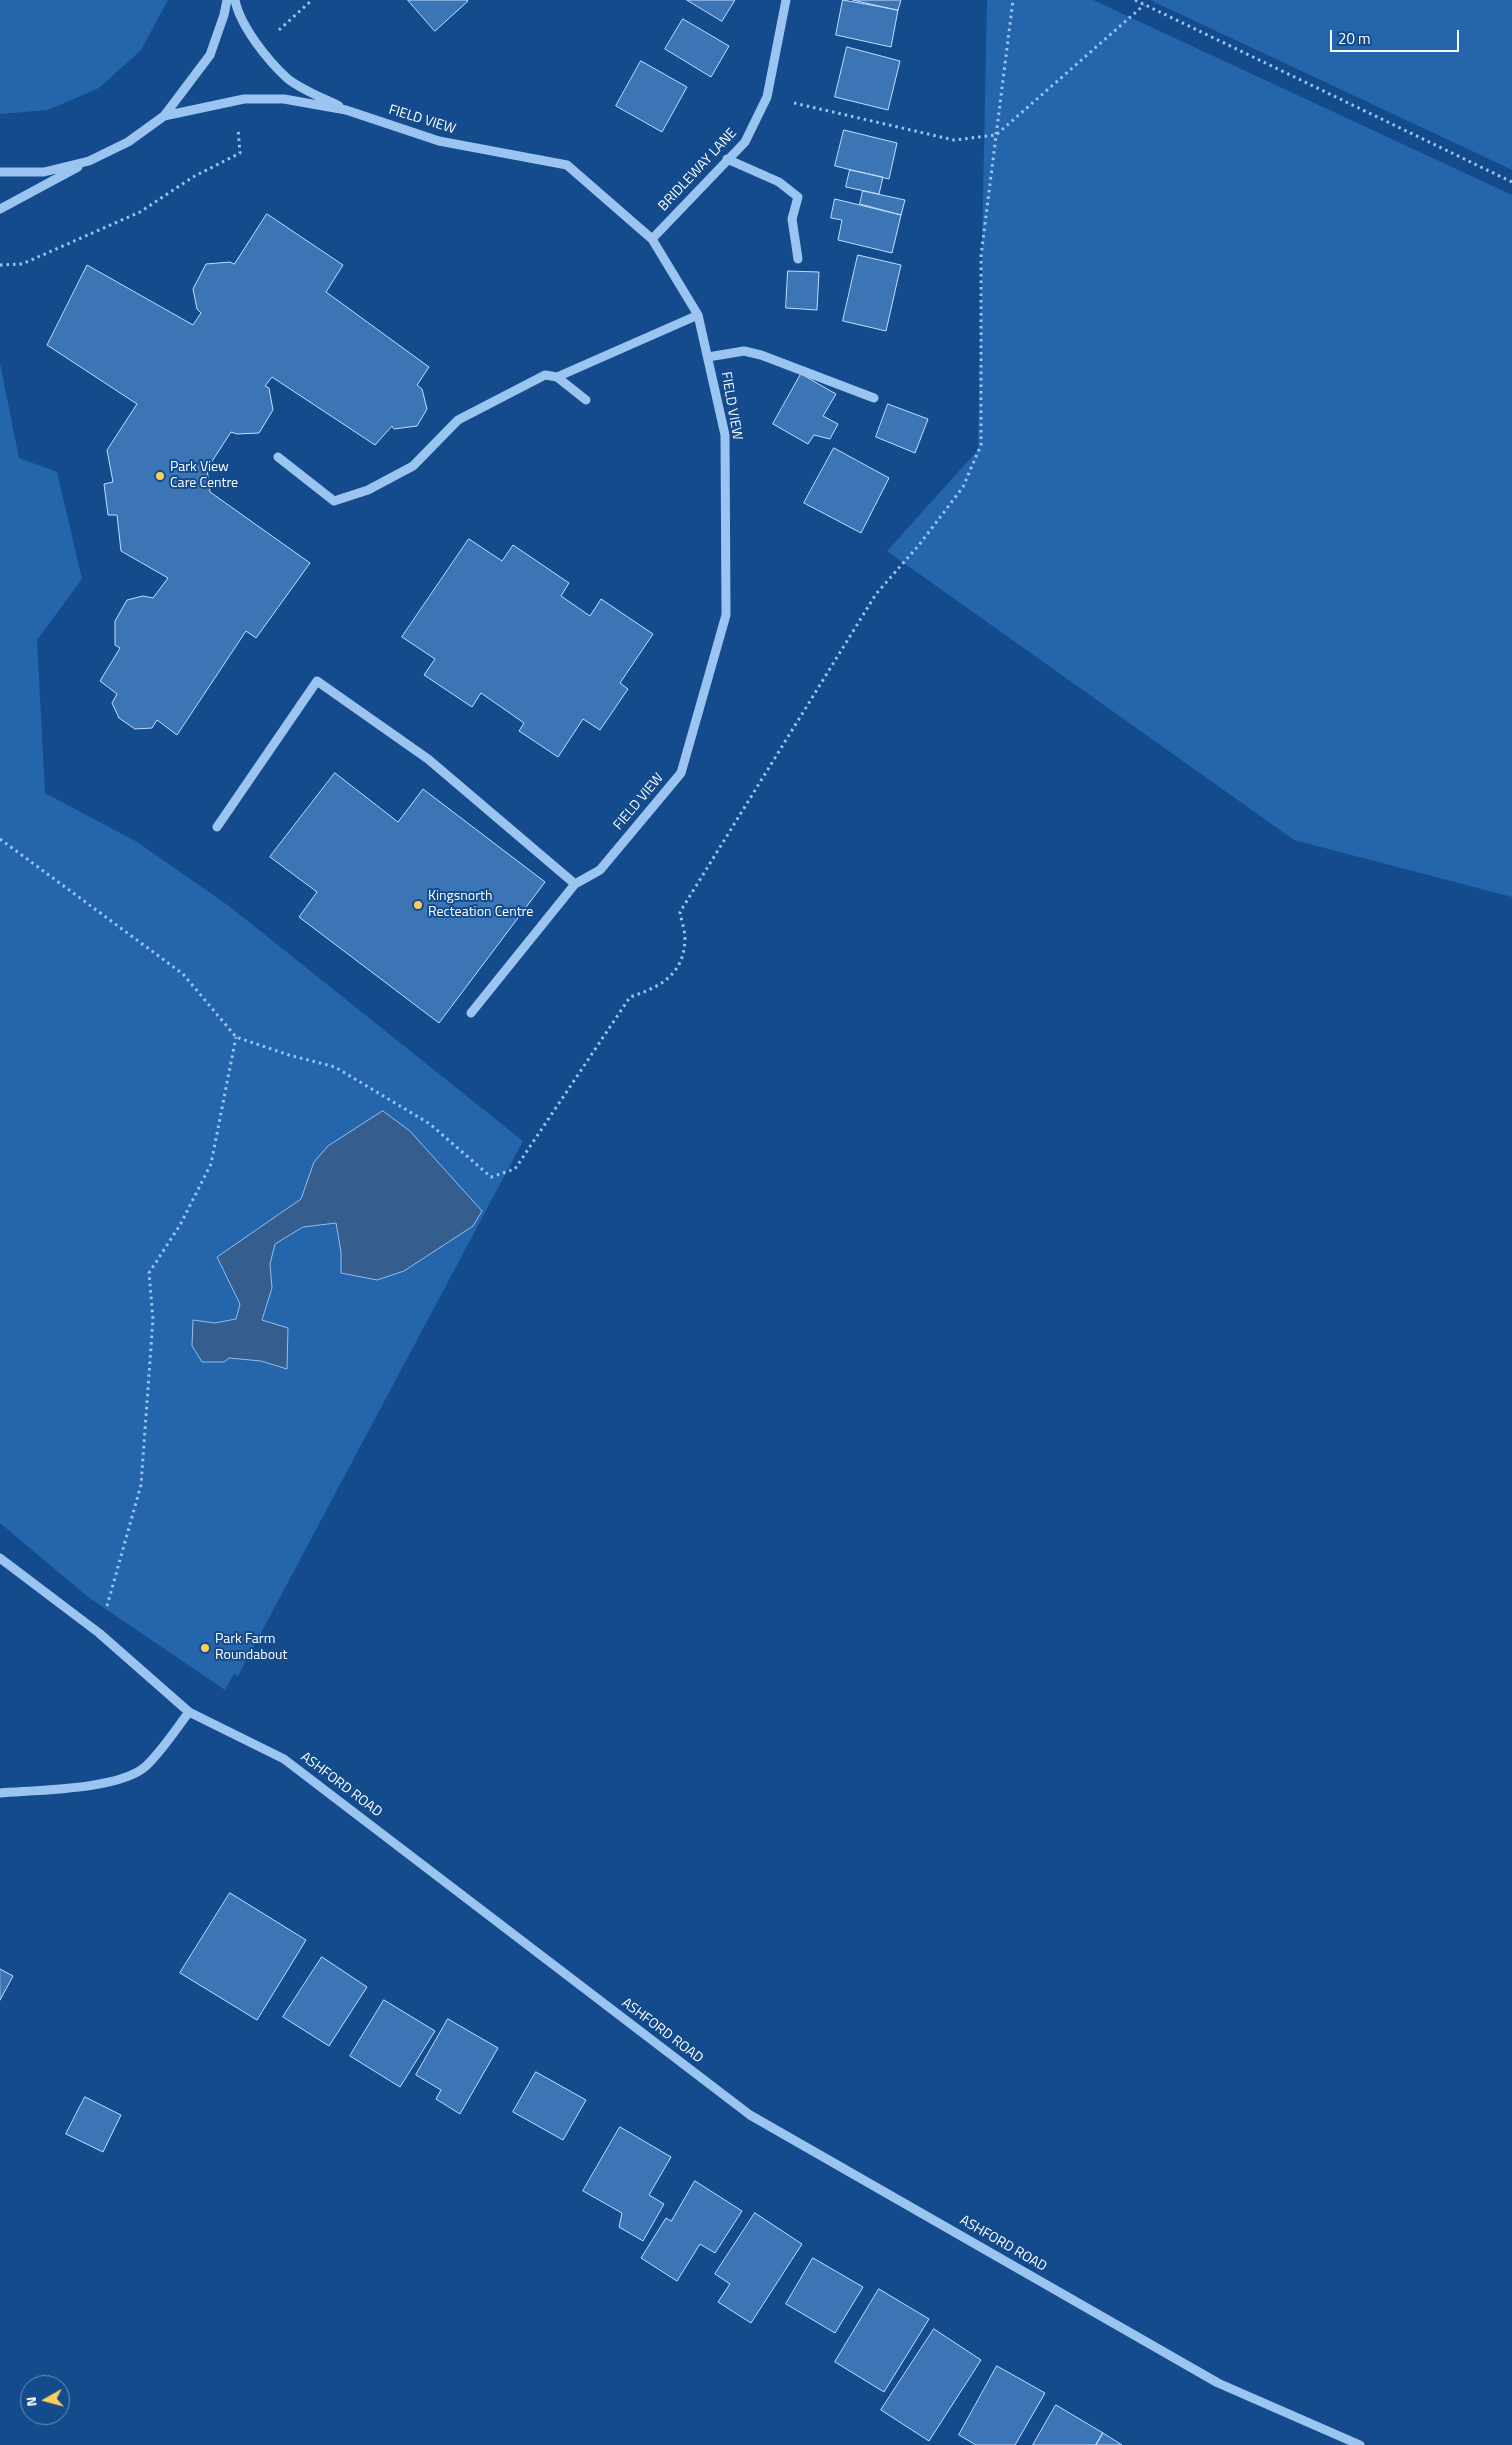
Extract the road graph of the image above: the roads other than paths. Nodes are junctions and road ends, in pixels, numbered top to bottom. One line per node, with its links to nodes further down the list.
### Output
1 (227, 0): 5 (street)
2 (235, 0): 4 (street, FIELD VIEW)
3 (786, 0): 6 (street, BRIDLEWAY LANE)
4 (346, 110): 5 (street, FIELD VIEW); 10 (street, FIELD VIEW)
5 (164, 116): 7 (street)
6 (727, 159): 10 (street, BRIDLEWAY LANE); 11 (street)
7 (89, 161): 8 (street); 9 (street)
8 (0, 172)
9 (0, 209)
10 (652, 239): 12 (street, FIELD VIEW)
11 (798, 259)
12 (698, 315): 13 (street, FIELD VIEW); 14 (street)
13 (708, 357): 15 (street); 19 (street, FIELD VIEW)
14 (557, 377): 16 (street); 17 (street)
15 (874, 398)
16 (586, 400)
17 (278, 457)
18 (217, 826): 19 (street)
19 (574, 884): 20 (street)
20 (471, 1013)
21 (0, 1558): 22 (street, ASHFORD ROAD)
22 (189, 1712): 23 (street); 24 (street, ASHFORD ROAD)
23 (0, 1793)
24 (1360, 2445)

